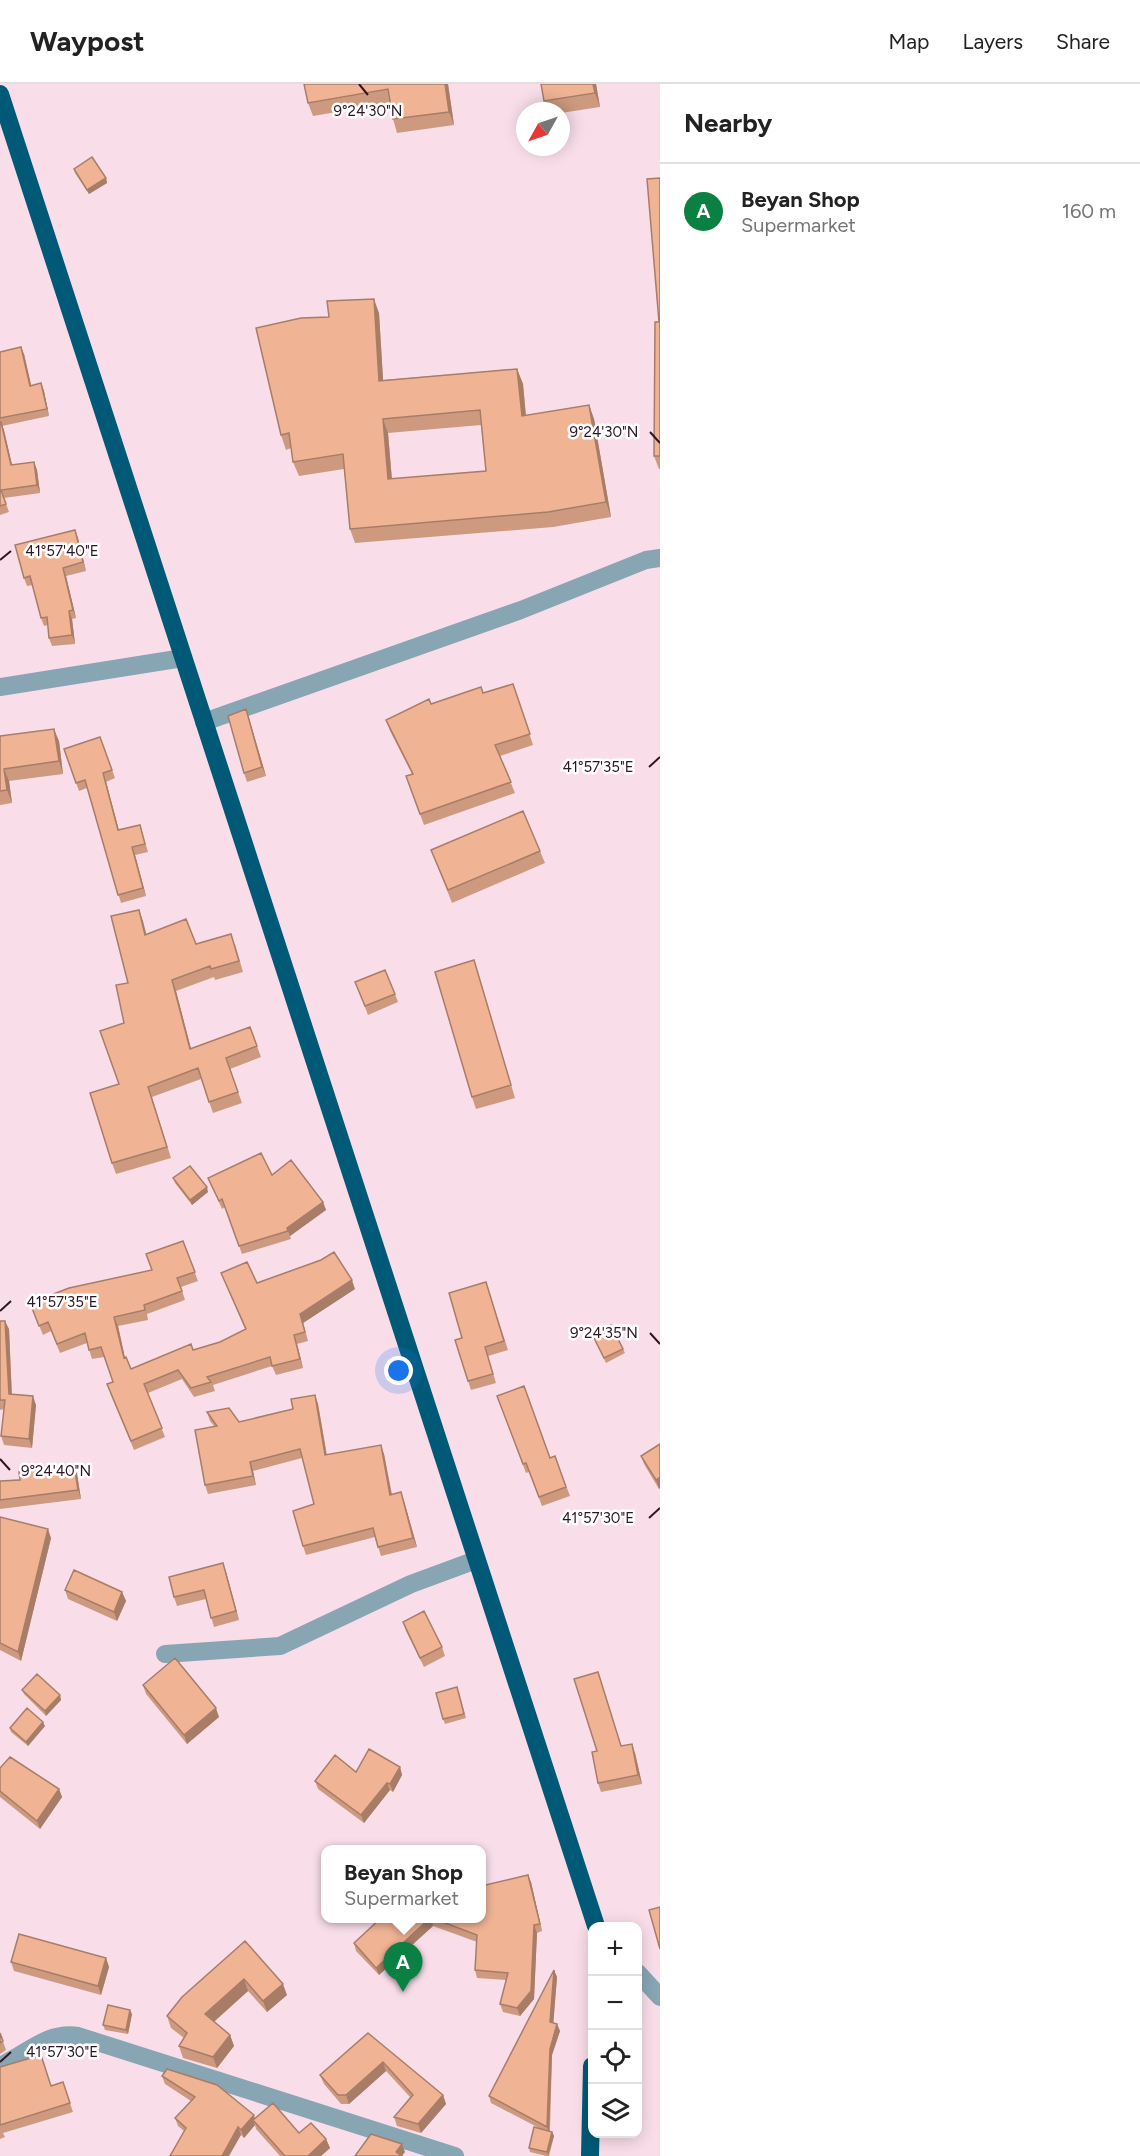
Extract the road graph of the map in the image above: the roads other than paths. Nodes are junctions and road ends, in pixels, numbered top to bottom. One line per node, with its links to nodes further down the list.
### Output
1 (0, 94): 3 (highway)
2 (660, 558): 5 (street)
3 (183, 658): 4 (street); 5 (highway)
4 (0, 687)
5 (204, 722): 6 (highway)
6 (476, 1560): 7 (street); 8 (highway)
7 (165, 1654)
8 (595, 1922)
9 (641, 1976): 10 (street)
10 (660, 1997)
11 (0, 2066): 13 (street)
12 (592, 2084): 14 (highway)
13 (455, 2156)
14 (590, 2156)

